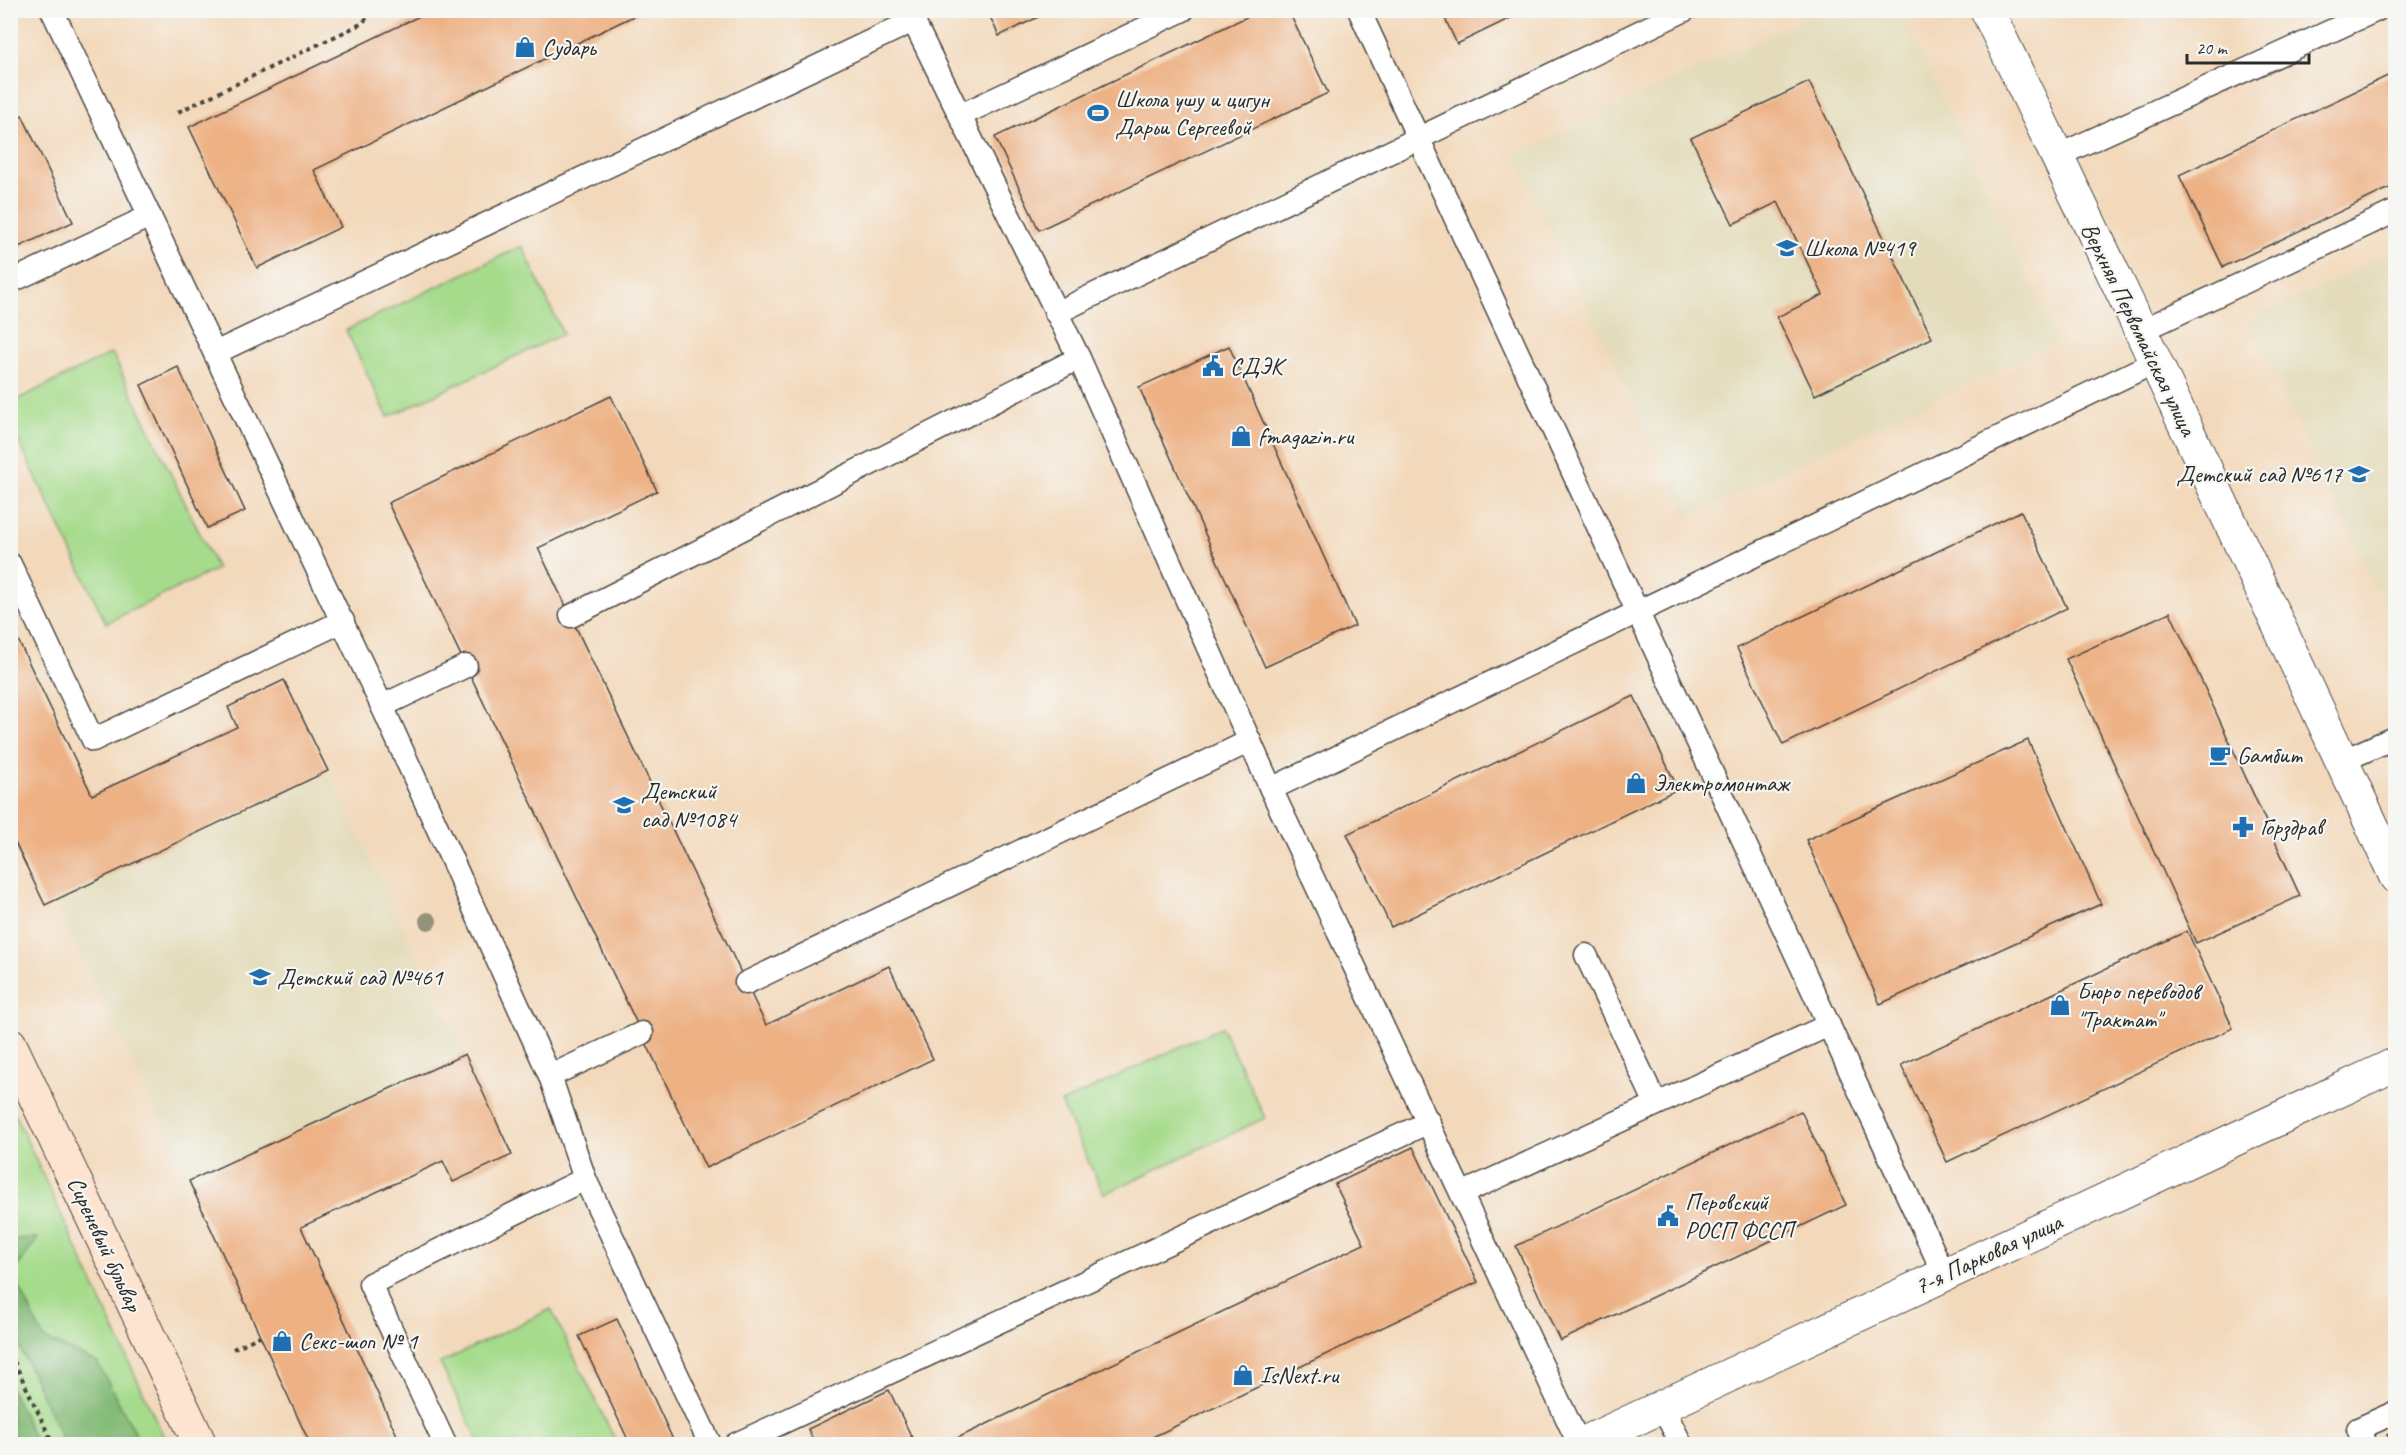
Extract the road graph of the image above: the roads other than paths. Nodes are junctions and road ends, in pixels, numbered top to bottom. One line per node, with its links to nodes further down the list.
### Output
1 (52, 10): 12 (lane)
2 (1183, 10): 8 (lane)
3 (1359, 10): 9 (lane)
4 (1685, 10): 9 (lane)
5 (1987, 10): 10 (street, Верхняя Первомайская улица)
6 (2377, 10): 10 (lane)
7 (910, 16): 8 (lane); 16 (lane)
8 (961, 115): 14 (lane)
9 (1417, 140): 14 (lane); 20 (lane)
10 (2057, 156): 15 (street, Верхняя Первомайская улица)
11 (2396, 211): 15 (lane)
12 (150, 216): 13 (lane); 16 (lane)
13 (10, 282)
14 (1056, 313): 17 (lane)
15 (2141, 331): 18 (street, Верхняя Первомайская улица)
16 (215, 353): 22 (lane)
17 (1078, 358): 21 (lane); 26 (lane)
18 (2155, 362): 20 (lane); 27 (street, Верхняя Первомайская улица)
19 (10, 564): 22 (lane)
20 (1638, 611): 28 (lane); 32 (lane)
21 (571, 616)
22 (343, 621): 24 (lane)
23 (466, 666): 24 (lane)
24 (382, 706): 36 (lane)
25 (2396, 737): 27 (lane)
26 (1250, 741): 28 (lane); 31 (lane)
27 (2342, 761): 29 (street, Верхняя Первомайская улица)
28 (1271, 789): 38 (lane)
29 (2396, 877)
30 (1586, 955): 37 (lane)
31 (746, 983)
32 (1829, 1025): 37 (lane); 41 (lane)
33 (642, 1033): 36 (lane)
34 (10, 1044): 44 (main road, Сиреневый бульвар)
35 (2396, 1064): 41 (street, 7-я Парковая улица)
36 (550, 1076): 39 (lane)
37 (1656, 1104): 40 (lane)
38 (1429, 1122): 40 (lane); 47 (lane)
39 (585, 1179): 45 (lane); 46 (lane)
40 (1463, 1193): 48 (lane)
41 (1944, 1274): 42 (street, 7-я Парковая улица)
42 (1662, 1406): 48 (street, 7-я Парковая улица); 49 (lane)
43 (2396, 1412): 50 (lane)
44 (200, 1444)
45 (445, 1444)
46 (710, 1444)
47 (736, 1444)
48 (1580, 1444)
49 (1681, 1444)
50 (2365, 1444)

